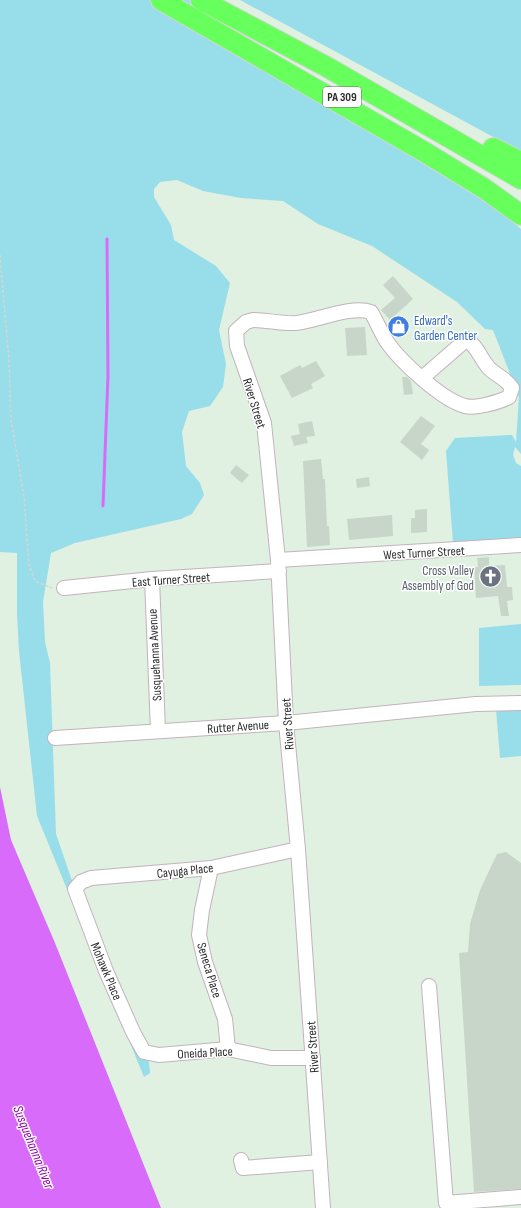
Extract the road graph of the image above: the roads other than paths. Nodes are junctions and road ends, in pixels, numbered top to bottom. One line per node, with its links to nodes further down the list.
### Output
1 (162, 0): 6 (highway, PA 309); 7 (highway)
2 (201, 0): 3 (highway, PA 309)
3 (327, 66): 4 (highway); 5 (highway, PA 309)
4 (521, 162)
5 (521, 179)
6 (521, 197)
7 (521, 215)
8 (422, 378): 8 (street); 10 (street, River Street)
9 (521, 545): 10 (street, West Turner Street)
10 (279, 566): 11 (street, East Turner Street); 16 (street, River Street)
11 (152, 579): 12 (street, East Turner Street); 17 (street, Susquehanna Avenue)
12 (64, 588)
13 (521, 696): 14 (street, Rutter Avenue)
14 (492, 702): 15 (street, Rutter Avenue); 16 (street, Rutter Avenue)
15 (521, 703)
16 (286, 723): 17 (street, Rutter Avenue); 19 (street, River Street)
17 (158, 731): 18 (street, Rutter Avenue)
18 (55, 738)
19 (298, 849): 20 (street, Cayuga Place); 25 (street, River Street)
20 (211, 868): 21 (street, Cayuga Place); 23 (street, Seneca Place)
21 (75, 889): 24 (street, Mohawk Place)
22 (429, 986): 28 (street)
23 (228, 1049): 24 (street, Oneida Place); 25 (street, Oneida Place)
24 (144, 1052)
25 (313, 1058): 27 (street, River Street)
26 (241, 1160): 27 (street)
27 (320, 1162): 29 (street, River Street)
28 (521, 1197)
29 (323, 1208)

